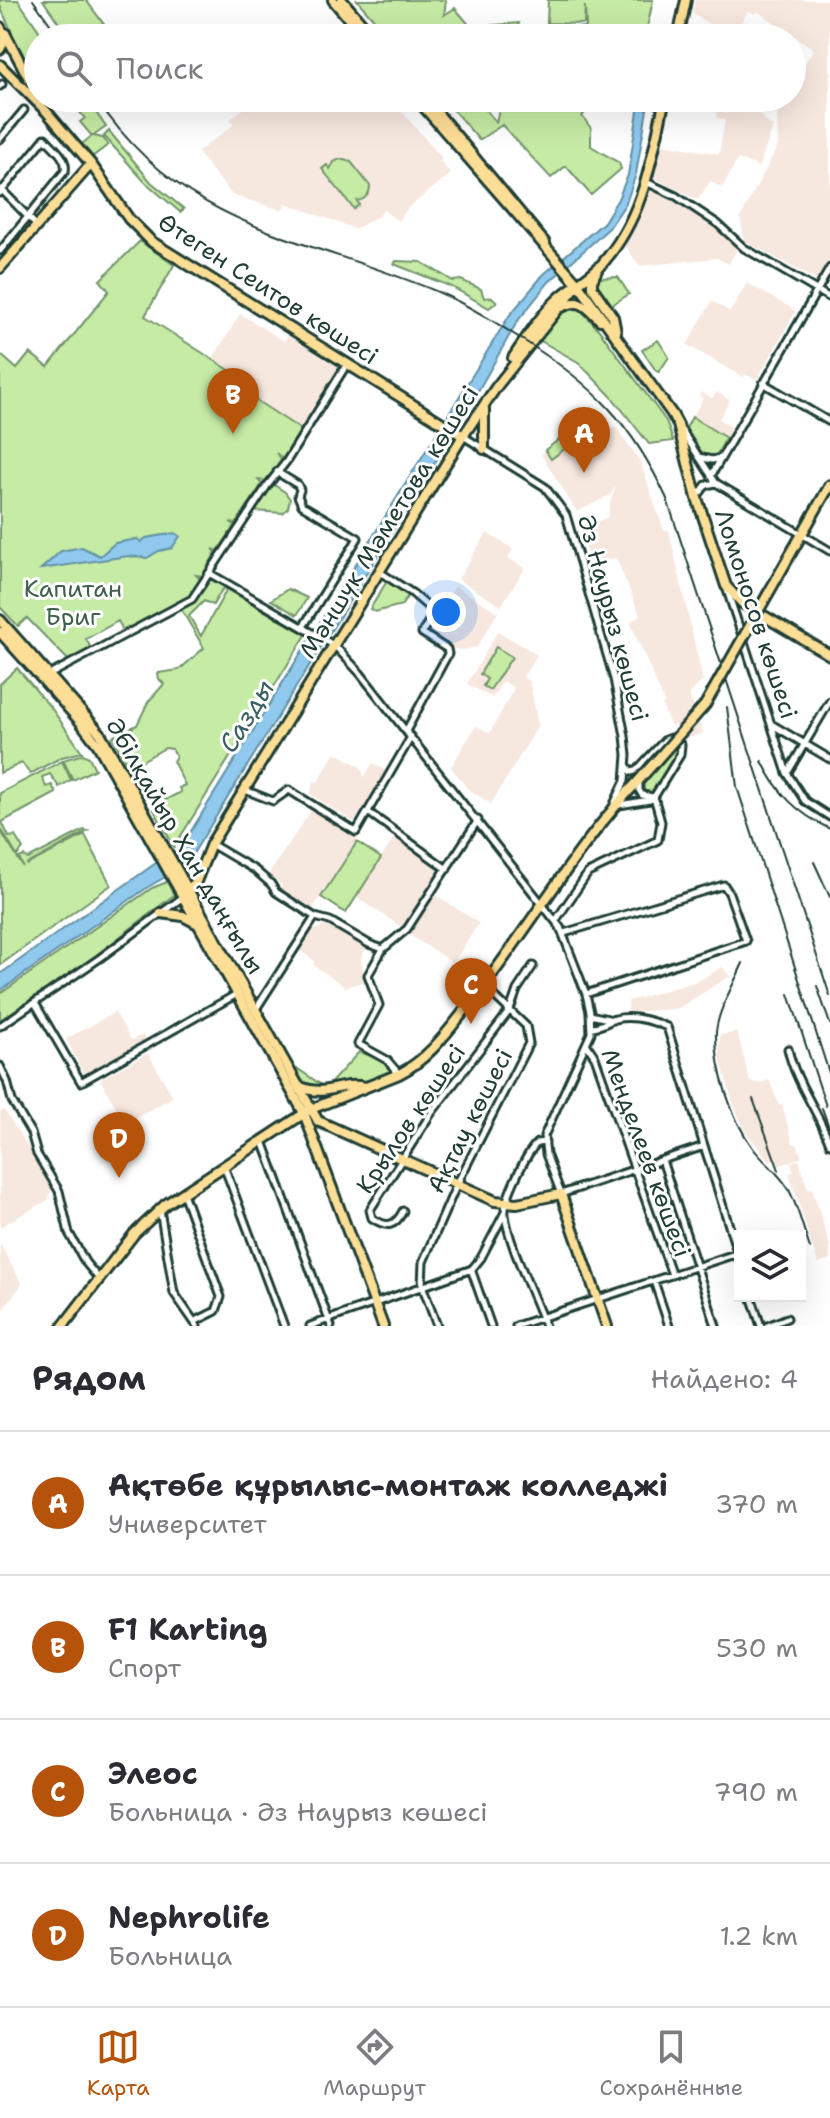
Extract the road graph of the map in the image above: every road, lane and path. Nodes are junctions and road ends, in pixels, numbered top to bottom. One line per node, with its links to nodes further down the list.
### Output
1 (333, 0): 4 (main road)
2 (342, 0): 4 (main road)
3 (686, 0): 7 (main road)
4 (352, 17): 5 (main road); 6 (main road)
5 (356, 24)
6 (359, 24)
7 (681, 24)
8 (2, 28): 9 (main road); 11 (main road)
9 (0, 49)
10 (0, 65): 12 (main road)
11 (24, 70)
12 (24, 89)
13 (24, 110): 18 (street)
14 (47, 112): 19 (main road, Өтеген Сеитов көшесі)
15 (429, 112): 20 (main road)
16 (436, 112): 20 (main road)
17 (662, 112): 21 (main road, Мәншүк Мәметова көшесі)
18 (0, 139)
19 (91, 164): 24 (main road); 35 (main road, Өтеген Сеитов көшесі)
20 (488, 177): 30 (main road)
21 (646, 182): 27 (main road, Мәншүк Мәметова көшесі); 31 (street)
22 (1, 190): 23 (street); 23 (street)
23 (27, 217): 24 (street); 25 (street)
24 (37, 226): 26 (main road)
25 (0, 251): 26 (street)
26 (8, 259): 28 (main road)
27 (600, 266): 30 (main road, Мәншүк Мәметова көшесі); 34 (main road)
28 (0, 268)
29 (830, 268): 31 (street)
30 (578, 284): 33 (main road, Мәншүк Мәметова көшесі); 34 (main road); 37 (main road, Мәншүк Мәметова көшесі)
31 (817, 290): 32 (street); 36 (street)
32 (830, 298)
33 (558, 309): 34 (main road); 37 (main road, Мәншүк Мәметова көшесі)
34 (616, 334): 40 (main road, Ломоносов көшесі)
35 (347, 364): 41 (main road, Өтеген Сеитов көшесі); 45 (street)
36 (763, 383): 39 (street); 44 (street)
37 (497, 386): 38 (main road, Мәншүк Мәметова көшесі)
38 (485, 403): 41 (main road, Мәншүк Мәметова көшесі); 42 (main road)
39 (830, 422)
40 (680, 427): 43 (street); 49 (main road, Ломоносов көшесі)
41 (460, 434): 42 (street, Әз Наурыз көшесі); 52 (main road, Мәншүк Мәметова көшесі)
42 (484, 449): 69 (street, Әз Наурыз көшесі)
43 (697, 456): 44 (street); 46 (street)
44 (721, 457): 46 (street)
45 (277, 472): 53 (street); 56 (street)
46 (711, 476): 47 (street)
47 (716, 483): 49 (street); 50 (street)
48 (830, 485): 50 (main road)
49 (697, 498): 54 (main road, Ломоносов көшесі)
50 (801, 535): 51 (street); 71 (main road, bridge)
51 (830, 551)
52 (380, 572): 58 (main road, Мәншүк Мәметова көшесі); 63 (street)
53 (209, 573): 56 (street); 60 (street)
54 (726, 586): 59 (main road); 62 (street, Ломоносов көшесі)
55 (0, 620): 60 (main road, Әбілқайыр Хан даңғылы)
56 (303, 627): 58 (street)
57 (0, 632): 66 (main road, Әбілқайыр Хан даңғылы)
58 (330, 644): 63 (street); 72 (main road, Мәншүк Мәметова көшесі)
59 (830, 655)
60 (49, 675): 67 (main road, Әбілқайыр Хан даңғылы)
61 (830, 701): 65 (street)
62 (770, 723): 65 (street); 70 (street, Ломоносов көшесі)
63 (406, 731): 64 (street)
64 (411, 737): 76 (street); 79 (street)
65 (804, 744): 68 (street); 70 (street)
66 (98, 745): 67 (main road); 74 (main road, Әбілқайыр Хан даңғылы)
67 (111, 749): 77 (main road, Әбілқайыр Хан даңғылы)
68 (830, 759)
69 (627, 765): 73 (street); 75 (street)
70 (787, 773): 78 (street, Ломоносов көшесі)
71 (640, 779): 73 (street); 75 (main road)
72 (245, 790): 76 (street); 80 (main road, Мәншүк Мәметова көшесі)
73 (654, 797): 75 (street); 87 (street)
74 (130, 803): 77 (main road); 81 (main road, Әбілқайыр Хан даңғылы)
75 (611, 809): 84 (main road)
76 (368, 812): 82 (street)
77 (145, 813): 81 (main road, Әбілқайыр Хан даңғылы)
78 (830, 817)
79 (478, 820): 82 (street); 84 (street)
80 (211, 844): 83 (main road, Мәншүк Мәметова көшесі); 86 (street)
81 (165, 854): 83 (main road, Әбілқайыр Хан даңғылы)
82 (447, 869): 90 (street)
83 (186, 894): 85 (street, Мәншүк Мәметова көшесі); 88 (main road, Әбілқайыр Хан даңғылы)
84 (544, 905): 87 (street); 93 (main road)
85 (161, 913): 88 (main road); 96 (street, Мәншүк Мәметова көшесі)
86 (315, 917): 90 (street); 97 (street)
87 (556, 920): 89 (street)
88 (205, 929): 91 (main road, Әбілқайыр Хан даңғылы)
89 (564, 933): 95 (street); 95 (street)
90 (383, 949): 107 (street)
91 (225, 963): 94 (main road, Әбілқайыр Хан даңғылы); 97 (main road, Әбілқайыр Хан даңғылы)
92 (533, 966): 98 (street, Крылов көшесі)
93 (484, 986): 98 (street, Ақтау көшесі); 107 (main road)
94 (238, 994): 96 (street); 106 (main road, Әбілқайыр Хан даңғылы)
95 (586, 994): 99 (street)
96 (35, 1003): 101 (street, Мәншүк Мәметова көшесі)
97 (255, 1010): 106 (main road, Әбілқайыр Хан даңғылы)
98 (510, 1010): 115 (street, Крылов көшесі); 119 (street, Ақтау көшесі)
99 (590, 1015): 100 (street); 102 (street)
100 (613, 1020): 102 (street); 114 (street)
101 (0, 1026)
102 (591, 1027): 103 (street)
103 (586, 1044): 112 (street); 118 (street, Менделеев көшесі)
104 (788, 1049): 113 (street)
105 (0, 1066): 131 (street)
106 (286, 1071): 108 (main road, Әбілқайыр Хан даңғылы); 110 (main road, Әбілқайыр Хан даңғылы)
107 (399, 1074): 109 (main road)
108 (298, 1086): 109 (main road); 110 (main road, Әбілқайыр Хан даңғылы)
109 (366, 1087): 110 (main road)
110 (308, 1111): 111 (main road); 115 (main road); 136 (main road)
111 (262, 1140): 117 (main road); 139 (street)
112 (545, 1142): 121 (street); 122 (street)
113 (830, 1144)
114 (704, 1146): 116 (street); 126 (street)
115 (402, 1159): 119 (main road); 124 (street, Крылов көшесі)
116 (662, 1160): 118 (street); 128 (street)
117 (224, 1165): 120 (main road); 142 (street)
118 (635, 1170): 121 (street); 130 (street, Менделеев көшесі)
119 (457, 1184): 122 (main road); 133 (street, Ақтау көшесі)
120 (183, 1193): 123 (main road); 140 (street)
121 (561, 1194): 122 (main road); 134 (main road)
122 (507, 1203): 125 (street)
123 (160, 1209): 131 (main road); 140 (street)
124 (403, 1211)
125 (504, 1214): 129 (street); 137 (street)
126 (734, 1240)
127 (734, 1254): 128 (street)
128 (697, 1266): 130 (street); 151 (street)
129 (471, 1269): 133 (street); 146 (street)
130 (672, 1275): 132 (street)
131 (99, 1279): 141 (main road)
132 (654, 1281): 134 (street); 150 (street)
133 (422, 1285): 136 (street); 145 (street)
134 (597, 1299): 137 (street); 149 (main road)
135 (754, 1302): 152 (street)
136 (375, 1303): 139 (street); 144 (main road)
137 (542, 1318): 147 (street); 148 (street)
138 (787, 1318): 152 (street)
139 (330, 1323): 143 (street)
140 (195, 1324)
141 (63, 1326)
142 (284, 1326)
143 (310, 1326)
144 (383, 1326)
145 (437, 1326)
146 (491, 1326)
147 (516, 1326)
148 (545, 1326)
149 (607, 1326)
150 (669, 1326)
151 (716, 1326)
152 (764, 1326)

